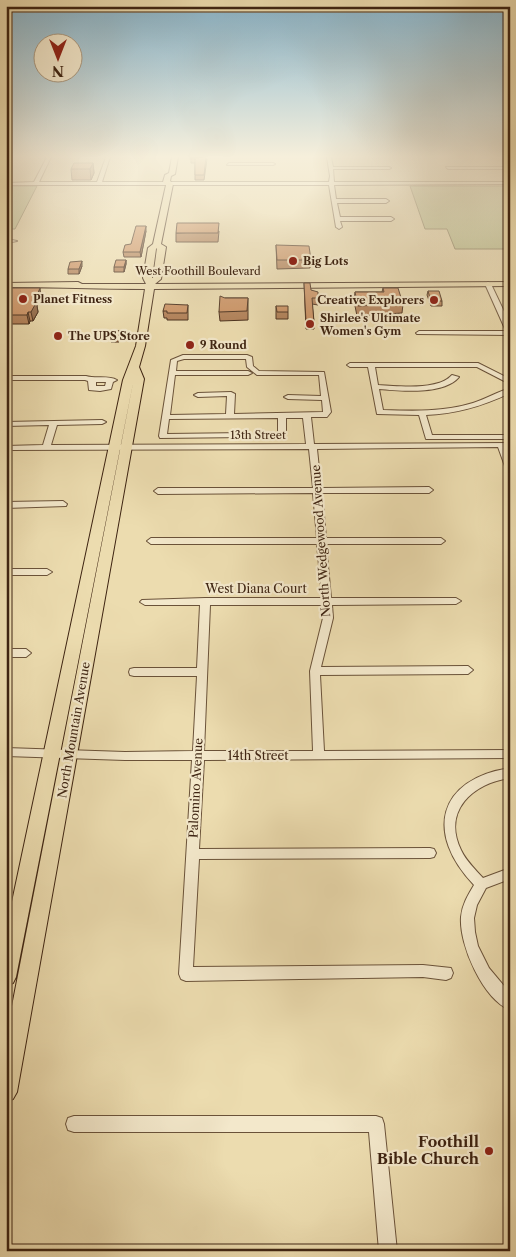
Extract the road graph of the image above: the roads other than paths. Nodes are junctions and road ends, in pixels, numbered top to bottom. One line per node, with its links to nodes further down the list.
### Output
1 (163, 216): 11 (main road, North Mountain Avenue)
2 (337, 216): 4 (street)
3 (390, 218): 4 (street)
4 (338, 219): 5 (street)
5 (339, 226)
6 (6, 241): 7 (street)
7 (14, 241)
8 (488, 284): 9 (main road, West Foothill Boulevard); 11 (main road, West Foothill Boulevard); 12 (street)
9 (510, 284)
10 (6, 285): 11 (main road, West Foothill Boulevard)
11 (150, 285): 44 (main road, North Mountain Avenue)
12 (510, 332): 13 (street)
13 (420, 335)
14 (322, 364): 17 (street)
15 (350, 365): 16 (street)
16 (371, 365): 23 (street); 24 (street)
17 (322, 372): 18 (street); 28 (street)
18 (172, 373): 19 (street); 30 (street)
19 (248, 373)
20 (455, 377): 24 (street)
21 (6, 378): 22 (street)
22 (111, 380)
23 (510, 382)
24 (376, 388): 29 (street)
25 (510, 390): 29 (street)
26 (198, 395): 31 (street)
27 (288, 397): 28 (street)
28 (325, 398): 32 (street)
29 (422, 413): 40 (street)
30 (167, 416): 31 (street); 39 (street)
31 (230, 416): 33 (street)
32 (307, 416): 34 (street); 43 (street, North Wedgewood Avenue)
33 (247, 417): 34 (street); 39 (street)
34 (282, 417): 38 (street)
35 (58, 422): 36 (street); 37 (street); 46 (street)
36 (102, 422)
37 (6, 424)
38 (282, 430)
39 (247, 436): 42 (street)
40 (510, 437)
41 (505, 445): 43 (street, 13th Street); 47 (street)
42 (248, 446): 43 (street, 13th Street); 44 (street, 13th Street)
43 (311, 446): 49 (street, North Wedgewood Avenue)
44 (120, 447): 46 (street, 13th Street); 69 (main road, North Mountain Avenue)
45 (6, 448): 46 (street, 13th Street)
46 (50, 448)
47 (510, 469)
48 (430, 490): 49 (street)
49 (317, 491): 50 (street); 54 (street, North Wedgewood Avenue)
50 (158, 492)
51 (64, 504): 52 (street)
52 (6, 505)
53 (151, 541): 54 (street)
54 (322, 541): 55 (street); 59 (street, North Wedgewood Avenue)
55 (441, 541)
56 (6, 572): 57 (street)
57 (46, 572)
58 (204, 601): 59 (street, West Diana Court); 61 (street, West Diana Court); 67 (street, Palomino Avenue)
59 (327, 601): 60 (street, West Diana Court); 65 (street, North Wedgewood Avenue)
60 (456, 601)
61 (145, 602)
62 (6, 652): 63 (street)
63 (26, 652)
64 (468, 670): 65 (street)
65 (315, 671): 72 (street, North Wedgewood Avenue)
66 (134, 672): 67 (street)
67 (201, 672): 71 (street, Palomino Avenue)
68 (6, 752): 69 (street, 14th Street)
69 (61, 754): 71 (street, 14th Street); 79 (main road, North Mountain Avenue); 81 (main road, North Mountain Avenue)
70 (510, 754): 72 (street, 14th Street)
71 (198, 756): 72 (street, 14th Street); 75 (street, Palomino Avenue)
72 (319, 756)
73 (510, 773): 77 (street)
74 (430, 853): 75 (street)
75 (193, 854): 78 (street, Palomino Avenue)
76 (510, 873): 77 (street)
77 (480, 884): 80 (street)
78 (446, 973)
79 (6, 977)
80 (510, 1004)
81 (6, 1092)
82 (74, 1124): 83 (street)
83 (388, 1251)

